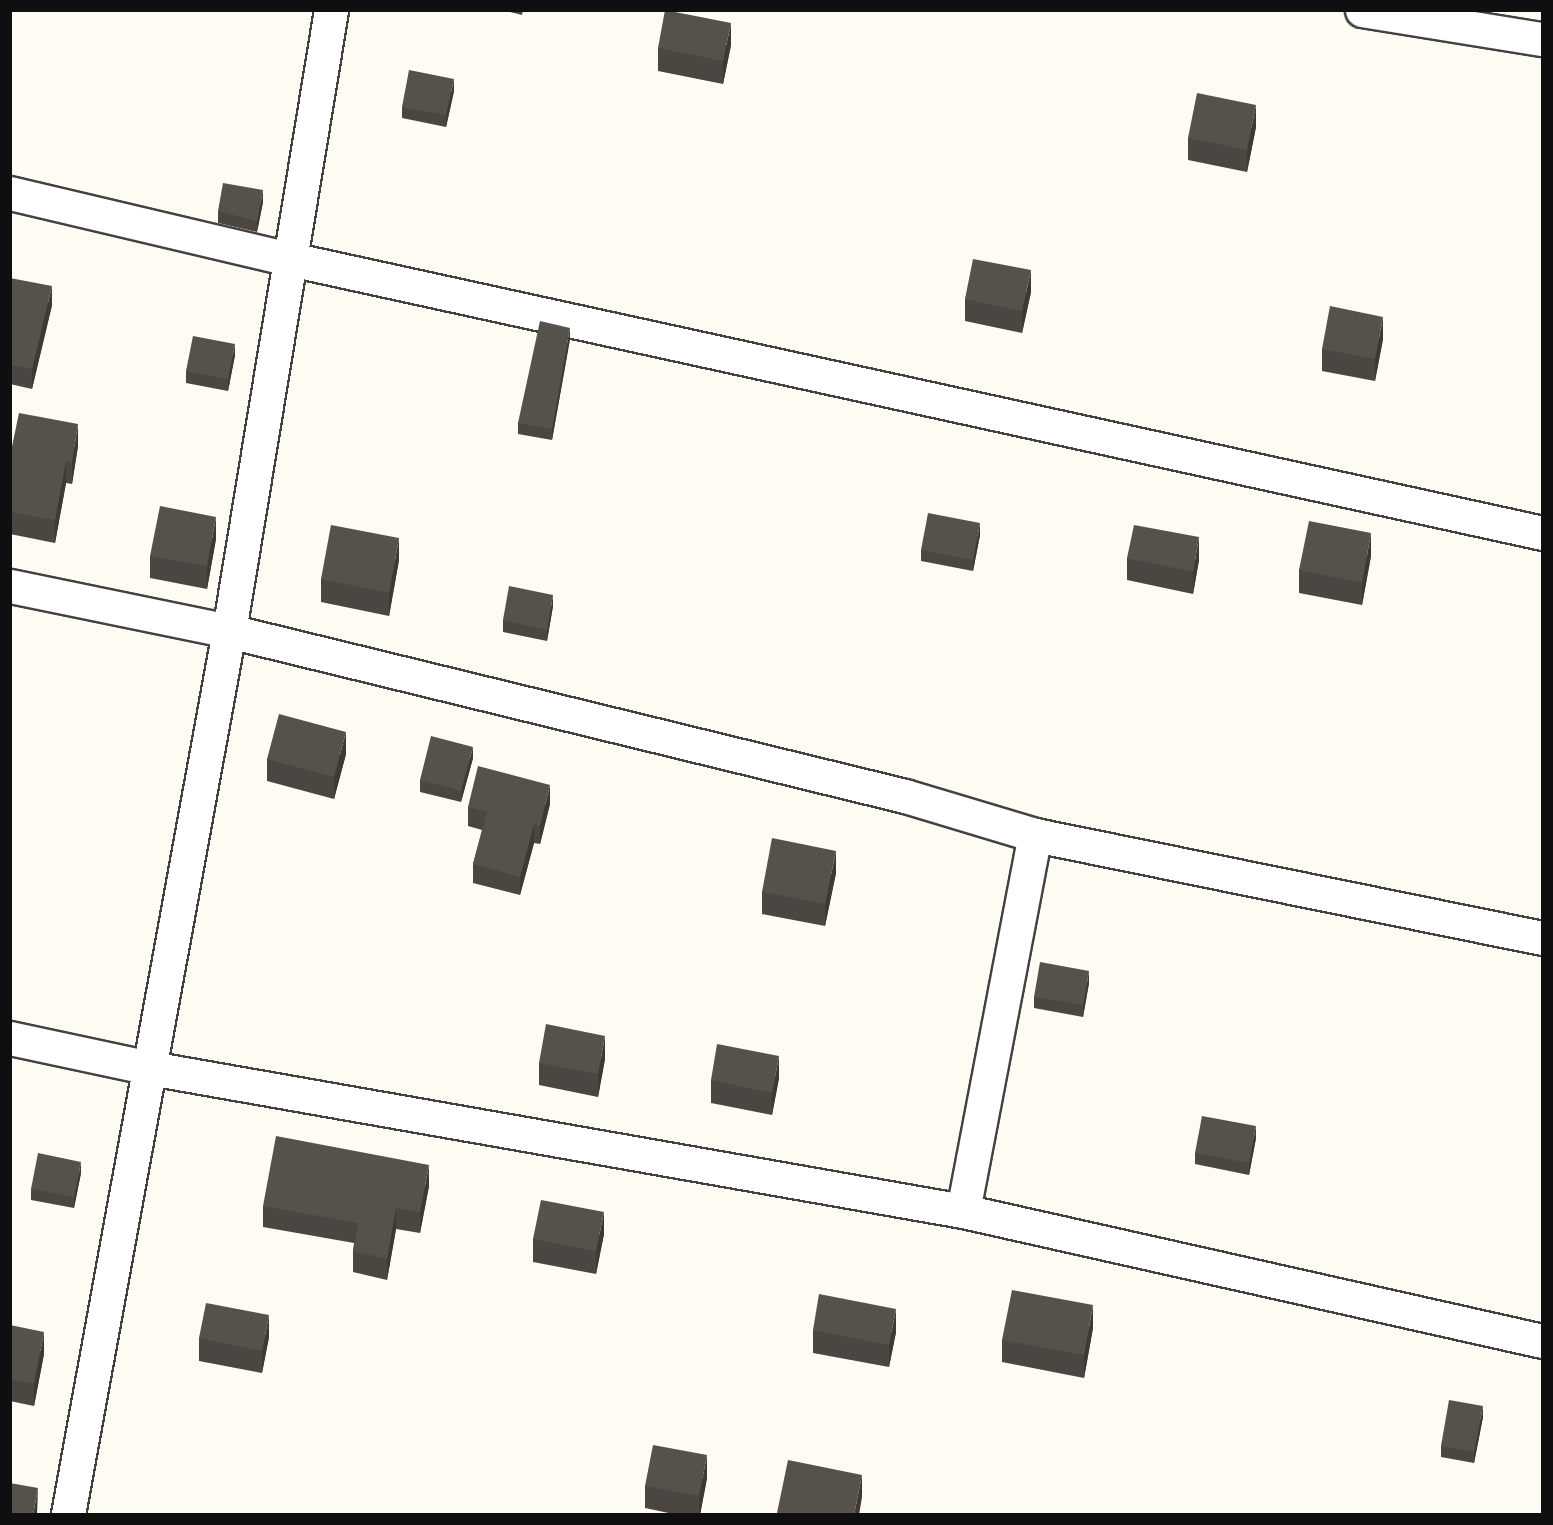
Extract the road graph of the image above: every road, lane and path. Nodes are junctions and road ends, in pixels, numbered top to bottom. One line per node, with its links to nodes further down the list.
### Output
1 (331, 10): 5 (street)
2 (1362, 10): 3 (street)
3 (1542, 39)
4 (10, 193): 5 (street)
5 (290, 259): 6 (street); 8 (street)
6 (1542, 532)
7 (10, 586): 8 (street)
8 (229, 631): 9 (street); 12 (street)
9 (1035, 835): 10 (street); 13 (street)
10 (1542, 938)
11 (10, 1038): 12 (street)
12 (150, 1068): 13 (street); 15 (street)
13 (963, 1211): 14 (street)
14 (1542, 1341)
15 (68, 1515)

